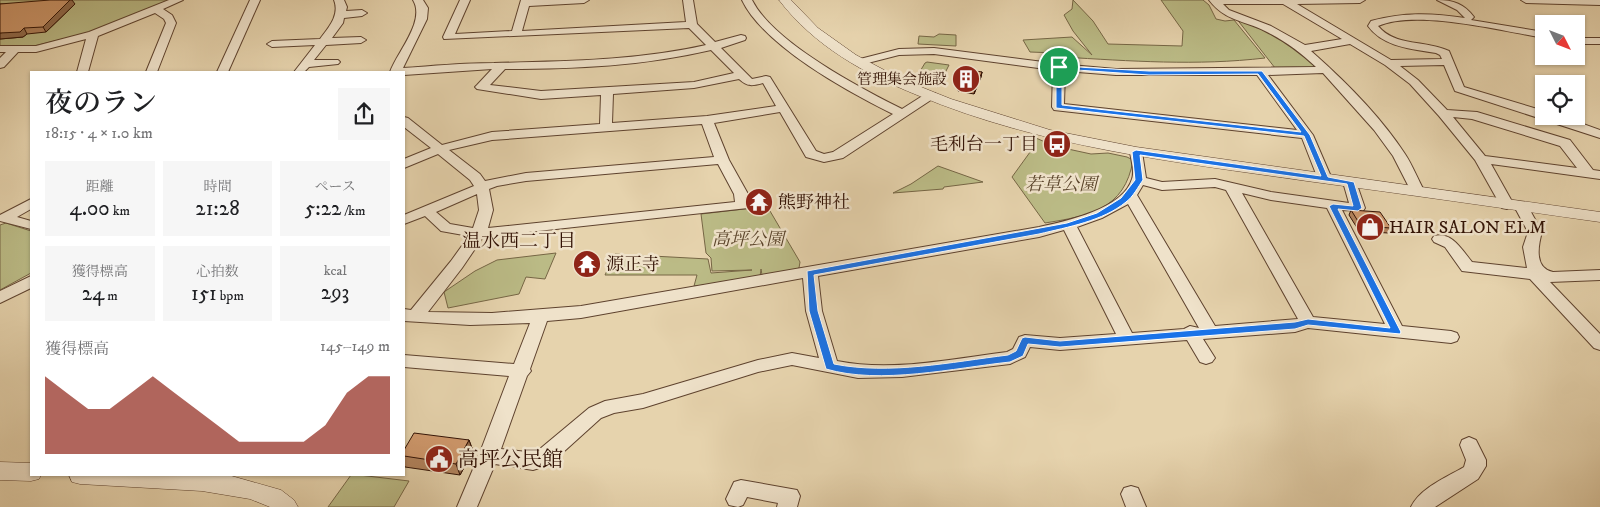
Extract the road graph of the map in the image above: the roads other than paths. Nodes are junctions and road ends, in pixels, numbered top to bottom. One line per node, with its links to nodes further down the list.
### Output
1 (178, 0): 19 (street)
2 (255, 0): 50 (street)
3 (329, 0): 4 (street)
4 (334, 0)
5 (339, 0): 22 (street)
6 (418, 0): 51 (street)
7 (466, 0): 27 (street)
8 (584, 0): 15 (street)
9 (688, 0): 24 (street)
10 (747, 0): 55 (street)
11 (785, 0): 40 (street)
12 (1215, 0): 16 (street); 38 (street)
13 (1360, 0): 16 (street)
14 (1442, 0): 21 (street)
15 (526, 1): 27 (street)
16 (1285, 1): 34 (street)
17 (1522, 1): 18 (street)
18 (1598, 3)
19 (156, 9): 26 (street); 49 (street)
20 (362, 13): 22 (street)
21 (1469, 17)
22 (340, 19): 23 (street); 30 (street)
23 (355, 23)
24 (692, 25): 27 (street); 35 (street)
25 (1535, 33): 41 (street)
26 (93, 34): 37 (street); 48 (street)
27 (516, 34)
28 (741, 38): 35 (street)
29 (360, 40): 30 (street)
30 (325, 41): 33 (street); 46 (street)
31 (1585, 41): 32 (street)
32 (1600, 41)
33 (280, 42)
34 (1352, 42): 38 (street); 42 (street)
35 (713, 47): 44 (street); 54 (street)
36 (0, 49): 37 (street)
37 (14, 49): 43 (street)
38 (1303, 49): 47 (street)
39 (334, 62): 46 (street)
40 (860, 62): 45 (street); 58 (street)
41 (1449, 62): 42 (street); 60 (street)
42 (1389, 63): 61 (street)
43 (0, 65)
44 (502, 66): 52 (street); 56 (street)
45 (1059, 67): 53 (street); 68 (street)
46 (303, 68)
47 (1326, 70): 53 (street); 80 (street)
48 (83, 71)
49 (152, 71)
50 (222, 71)
51 (396, 71)
52 (405, 71)
53 (1260, 72): 68 (street)
54 (742, 75): 56 (street); 59 (street)
55 (849, 87): 57 (street); 62 (street)
56 (608, 90): 66 (street)
57 (836, 92)
58 (930, 96): 62 (street); 70 (street)
59 (784, 108): 62 (street); 63 (street)
60 (1535, 112)
61 (1442, 113): 72 (street); 74 (street)
62 (902, 114)
63 (707, 120): 66 (street); 71 (street)
64 (1574, 125): 67 (street)
65 (406, 126): 69 (street)
66 (606, 128): 69 (street)
67 (1600, 134)
68 (1307, 135): 75 (street)
69 (440, 149): 73 (street); 78 (street)
70 (1136, 152): 75 (street); 76 (street)
71 (722, 160): 78 (street); 91 (street)
72 (1481, 160): 74 (street); 83 (street)
73 (405, 164)
74 (1594, 174)
75 (1325, 179): 77 (street)
76 (1139, 180): 79 (street); 81 (street)
77 (1350, 182): 80 (street); 84 (street)
78 (483, 187): 85 (street); 91 (street)
79 (1232, 188): 84 (street); 100 (street)
80 (1418, 192): 83 (street)
81 (1129, 194): 90 (street); 102 (street)
82 (30, 204): 87 (street)
83 (1514, 205): 86 (street); 94 (street)
84 (1333, 206): 103 (street)
85 (427, 210): 88 (street); 91 (street)
86 (1600, 217)
87 (2, 218): 89 (street)
88 (405, 220)
89 (30, 225)
90 (1069, 225): 93 (street); 105 (street)
91 (479, 233): 98 (street)
92 (1439, 239): 94 (street)
93 (810, 273): 99 (street); 109 (street)
94 (1538, 275): 95 (street); 106 (street)
95 (1600, 275)
96 (30, 282): 97 (street)
97 (0, 298)
98 (410, 316): 99 (street)
99 (540, 316): 110 (street)
100 (1308, 322): 102 (street); 103 (street)
101 (1190, 332): 102 (street); 105 (street); 107 (street)
102 (1210, 332)
103 (1397, 332): 104 (street)
104 (1451, 337)
105 (1127, 338): 109 (street)
106 (1600, 344)
107 (1206, 358)
108 (405, 361): 110 (street)
109 (830, 366): 112 (street)
110 (522, 371): 112 (street)
111 (1469, 445): 121 (street)
112 (489, 455): 119 (street)
113 (0, 471): 114 (street)
114 (30, 472)
115 (125, 476): 116 (street)
116 (216, 478): 118 (street)
117 (740, 487): 120 (street)
118 (286, 507)
119 (467, 507)
120 (787, 507)
121 (1420, 507)

